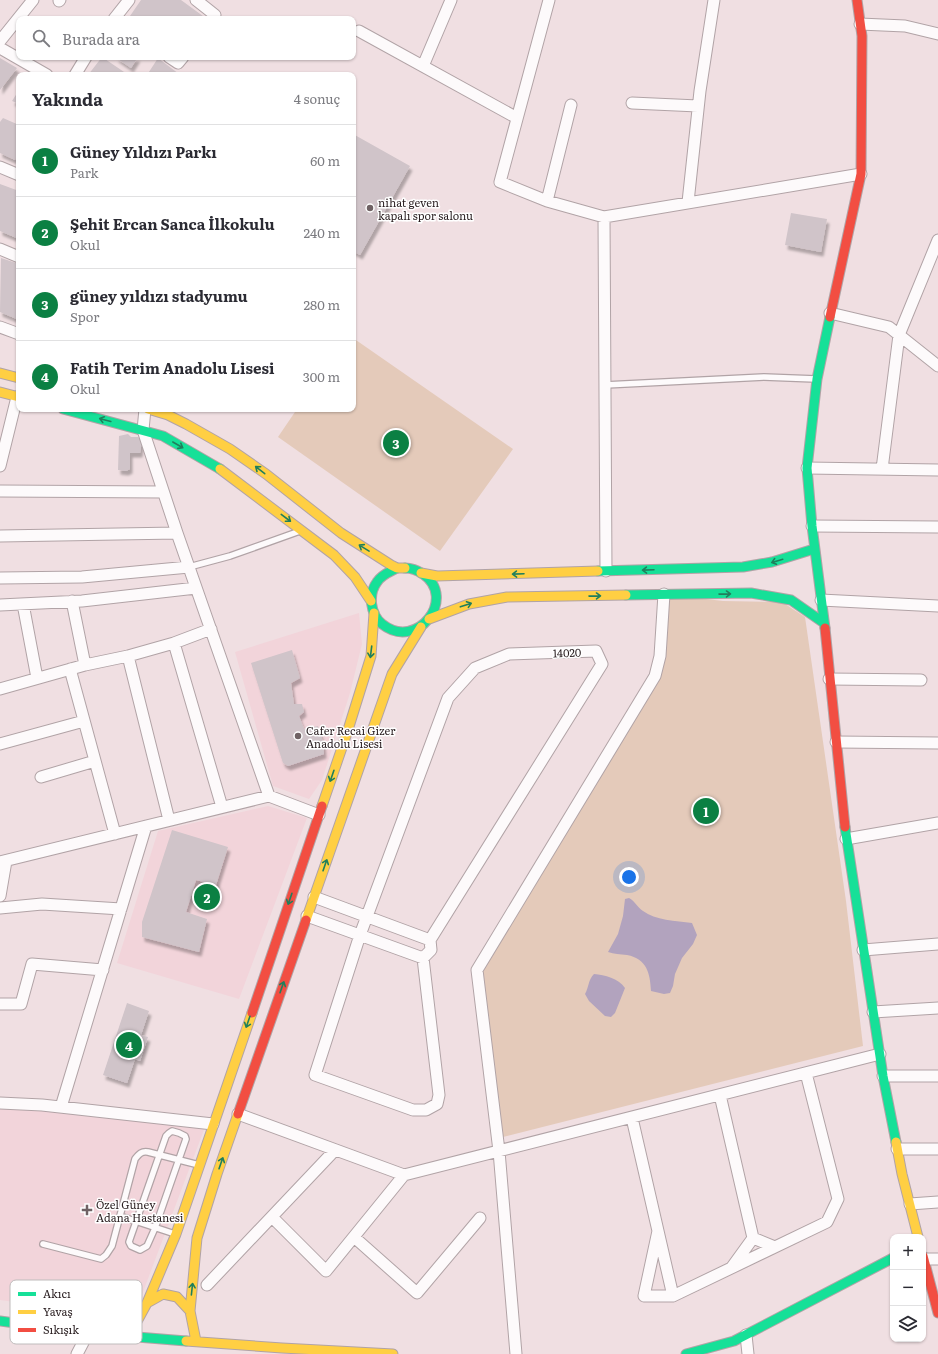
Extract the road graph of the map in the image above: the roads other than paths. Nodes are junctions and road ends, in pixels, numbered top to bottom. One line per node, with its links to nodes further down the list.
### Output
1 (33, 0): 8 (street)
2 (129, 0): 9 (street)
3 (196, 0): 10 (street)
4 (451, 0): 22 (street)
5 (549, 0): 28 (street)
6 (714, 0): 27 (street)
7 (857, 0): 12 (main road)
8 (20, 16)
9 (118, 16)
10 (214, 16)
11 (16, 21): 15 (street)
12 (860, 24): 14 (street); 31 (main road)
13 (359, 31): 22 (street)
14 (938, 34)
15 (0, 41)
16 (0, 48): 17 (street)
17 (16, 57)
18 (21, 60): 23 (street)
19 (84, 60): 24 (street)
20 (173, 60): 21 (street)
21 (181, 60)
22 (423, 66): 28 (street)
23 (42, 72)
24 (77, 72)
25 (632, 103): 27 (street)
26 (571, 105): 32 (street)
27 (698, 106): 33 (street)
28 (517, 118): 32 (street)
29 (0, 167): 30 (street)
30 (16, 174)
31 (861, 174): 33 (street); 38 (main road)
32 (547, 201): 34 (street)
33 (688, 202): 34 (street)
34 (604, 217): 46 (street)
35 (938, 240): 41 (street)
36 (0, 249): 37 (street)
37 (16, 256)
38 (830, 313): 41 (street); 45 (main road)
39 (0, 327): 40 (street)
40 (16, 333)
41 (899, 335): 42 (street); 56 (street)
42 (938, 366)
43 (0, 373): 44 (main road)
44 (16, 377)
45 (816, 379): 46 (lane); 55 (main road)
46 (605, 385): 68 (street)
47 (0, 392): 48 (main road)
48 (16, 396)
49 (16, 405): 54 (street)
50 (74, 412): 53 (main road, one-way to 50)
51 (145, 412): 53 (street)
52 (164, 412): 67 (main road, one-way to 52)
53 (143, 430): 59 (street); 62 (main road, one-way to 62)
54 (0, 466)
55 (807, 468): 56 (street); 60 (main road)
56 (882, 469): 57 (street)
57 (938, 470)
58 (0, 491): 59 (street)
59 (163, 492): 63 (street)
60 (812, 526): 61 (street); 65 (main road)
61 (938, 527)
62 (302, 530): 66 (lane); 75 (main road)
63 (177, 532): 64 (street); 66 (street)
64 (0, 536)
65 (814, 549): 68 (main road, one-way to 68); 73 (main road)
66 (189, 567): 70 (street); 71 (street)
67 (397, 568): 69 (main road); 75 (main road)
68 (606, 571): 69 (main road, one-way to 69)
69 (421, 573): 80 (main road)
70 (0, 578)
71 (196, 588): 74 (street); 83 (street)
72 (664, 594): 80 (main road, one-way to 72); 81 (main road, one-way to 81); 135 (street)
73 (821, 600): 78 (street); 81 (main road)
74 (72, 601): 76 (street); 86 (street)
75 (371, 601): 79 (main road)
76 (23, 604): 77 (street); 88 (street)
77 (0, 605)
78 (938, 606)
79 (374, 613): 82 (main road); 100 (main road, one-way to 100)
80 (430, 620): 82 (main road)
81 (824, 623): 89 (main road)
82 (421, 627): 108 (main road, one-way to 82)
83 (211, 629): 84 (street); 98 (street)
84 (174, 643): 85 (street); 99 (street)
85 (128, 656): 86 (street); 101 (street)
86 (85, 665): 87 (street)
87 (70, 669): 88 (street); 92 (street)
88 (37, 678): 91 (street)
89 (829, 679): 90 (street); 93 (main road)
90 (921, 680)
91 (0, 689)
92 (84, 721): 95 (street); 96 (street)
93 (836, 742): 94 (street); 105 (main road)
94 (938, 743)
95 (0, 744)
96 (95, 761): 97 (street); 104 (street)
97 (41, 778)
98 (270, 796): 99 (street); 100 (street)
99 (222, 807): 101 (street)
100 (319, 815): 131 (main road, one-way to 131)
101 (169, 820): 103 (street)
102 (938, 823): 105 (street)
103 (146, 826): 104 (street); 110 (street)
104 (115, 834): 106 (street)
105 (846, 839): 116 (main road)
106 (3, 861): 107 (street)
107 (0, 896)
108 (314, 897): 111 (main road); 112 (street)
109 (0, 908): 110 (street)
110 (121, 909): 118 (street)
111 (307, 916): 113 (street); 129 (main road, one-way to 111)
112 (368, 917): 113 (street); 114 (street); 114 (street, 14020)
113 (360, 935): 117 (street); 117 (street)
114 (430, 940): 117 (street)
115 (938, 944): 116 (street)
116 (863, 950): 121 (main road)
117 (423, 958)
118 (103, 970): 119 (street); 128 (street)
119 (0, 1004)
120 (938, 1008): 121 (street)
121 (873, 1012): 122 (main road)
122 (880, 1054): 123 (street); 124 (main road)
123 (806, 1073): 126 (street); 153 (street)
124 (883, 1076): 125 (street); 134 (main road)
125 (938, 1076)
126 (720, 1095): 130 (street); 151 (street)
127 (0, 1103): 128 (street)
128 (61, 1107): 131 (street)
129 (238, 1114): 133 (street); 163 (main road, one-way to 129)
130 (632, 1118): 135 (street); 147 (street)
131 (213, 1124): 138 (main road)
132 (938, 1149): 134 (street)
133 (335, 1150): 139 (street); 143 (street)
134 (897, 1150): 141 (main road)
135 (499, 1151): 139 (street); 175 (street)
136 (160, 1155): 137 (lane); 137 (lane); 142 (lane); 145 (lane)
137 (179, 1160): 138 (lane); 146 (lane)
138 (199, 1165): 148 (main road)
139 (404, 1175): 150 (street)
140 (938, 1202): 141 (street)
141 (910, 1204): 149 (main road)
142 (120, 1216): 145 (lane); 152 (lane)
143 (272, 1217): 150 (street); 159 (street)
144 (480, 1218): 150 (street)
145 (136, 1221): 146 (lane); 146 (lane)
146 (155, 1228): 148 (lane)
147 (658, 1232): 160 (street); 160 (street)
148 (176, 1234): 162 (main road)
149 (917, 1234)
150 (354, 1237)
151 (753, 1238): 153 (street); 157 (street)
152 (43, 1244)
153 (775, 1247): 157 (street)
154 (926, 1258): 155 (street)
155 (938, 1259)
156 (890, 1260): 168 (main road)
157 (732, 1268): 160 (street)
158 (926, 1268): 161 (main road)
159 (207, 1285)
160 (673, 1296)
161 (936, 1302): 165 (main road)
162 (147, 1303): 163 (main road); 164 (main road)
163 (190, 1311): 170 (main road)
164 (142, 1312)
165 (938, 1313)
166 (0, 1321): 167 (main road)
167 (10, 1322)
168 (746, 1335): 176 (main road); 177 (street)
169 (142, 1337): 170 (main road)
170 (201, 1342): 173 (street); 174 (main road)
171 (82, 1344): 172 (street)
172 (77, 1354)
173 (205, 1354)
174 (393, 1354)
175 (516, 1354)
176 (686, 1354)
177 (748, 1354)

